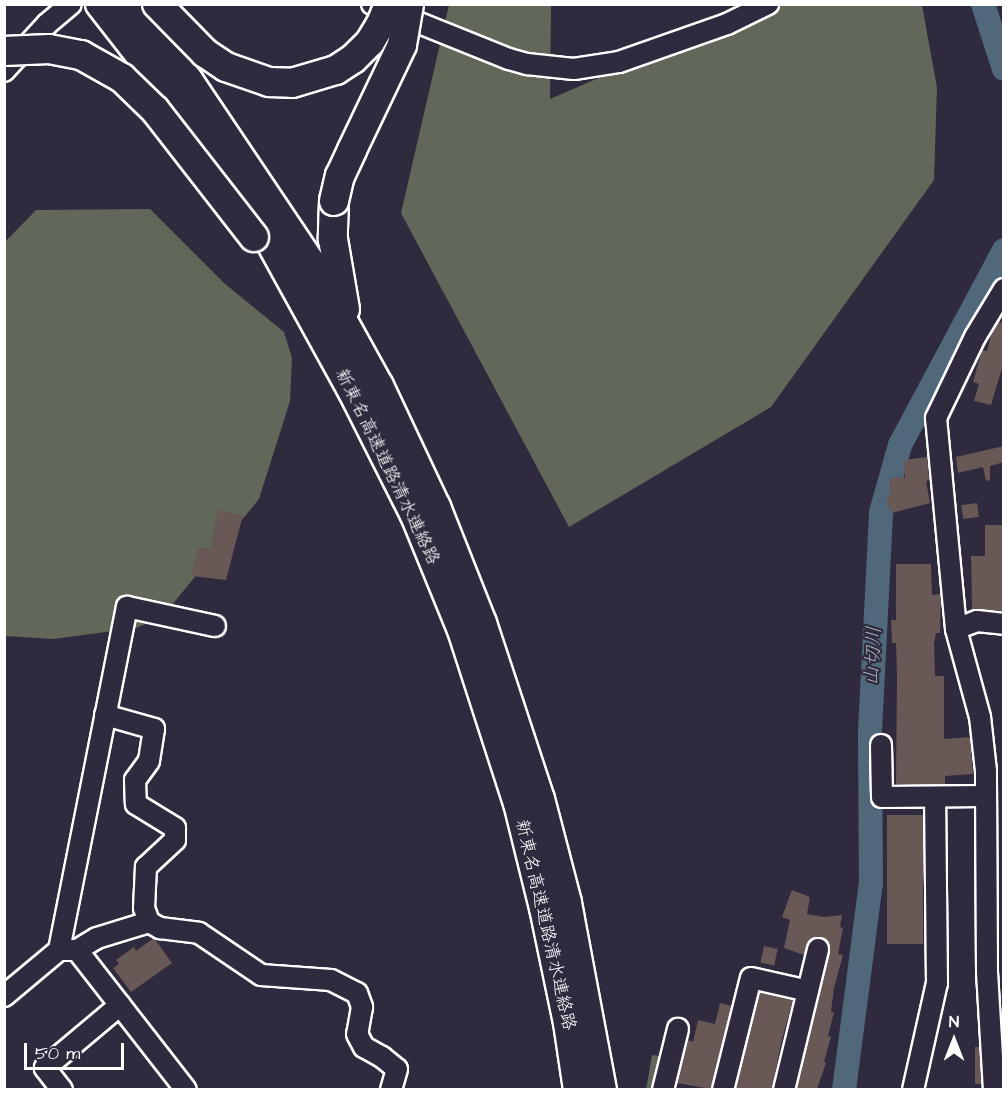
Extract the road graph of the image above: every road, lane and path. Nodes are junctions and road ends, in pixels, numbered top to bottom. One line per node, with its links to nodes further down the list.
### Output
1 (71, 4): 10 (street)
2 (100, 4): 11 (highway, 新東名高速道路清水連絡路)
3 (129, 4): 11 (highway, 新東名高速道路清水連絡路)
4 (157, 4): 6 (highway, bridge)
5 (372, 4): 8 (street)
6 (389, 4)
7 (409, 4): 13 (highway, bridge)
8 (768, 4)
9 (4, 51): 11 (highway, bridge)
10 (4, 70)
11 (267, 230): 13 (highway, 新東名高速道路清水連絡路); 20 (highway, 新東名高速道路清水連絡路)
12 (1004, 289): 16 (street)
13 (352, 337): 20 (highway, 新東名高速道路清水連絡路)
14 (1004, 624): 16 (street)
15 (215, 626): 17 (street)
16 (956, 629): 21 (street)
17 (105, 715): 22 (street); 24 (street)
18 (881, 745): 19 (street)
19 (935, 796): 21 (street); 37 (street)
20 (529, 801): 32 (highway, 新東名高速道路清水連絡路); 33 (highway, 新東名高速道路清水連絡路)
21 (992, 805): 38 (street)
22 (149, 922): 24 (street); 31 (street)
23 (818, 949): 25 (street)
24 (68, 950): 26 (street); 27 (street)
25 (808, 991): 35 (street); 36 (street)
26 (4, 996)
27 (120, 1005): 29 (street); 30 (street)
28 (678, 1029): 34 (street)
29 (62, 1089)
30 (186, 1089)
31 (391, 1089)
32 (578, 1089)
33 (602, 1089)
34 (663, 1089)
35 (723, 1089)
36 (784, 1089)
37 (913, 1089)
38 (994, 1089)

